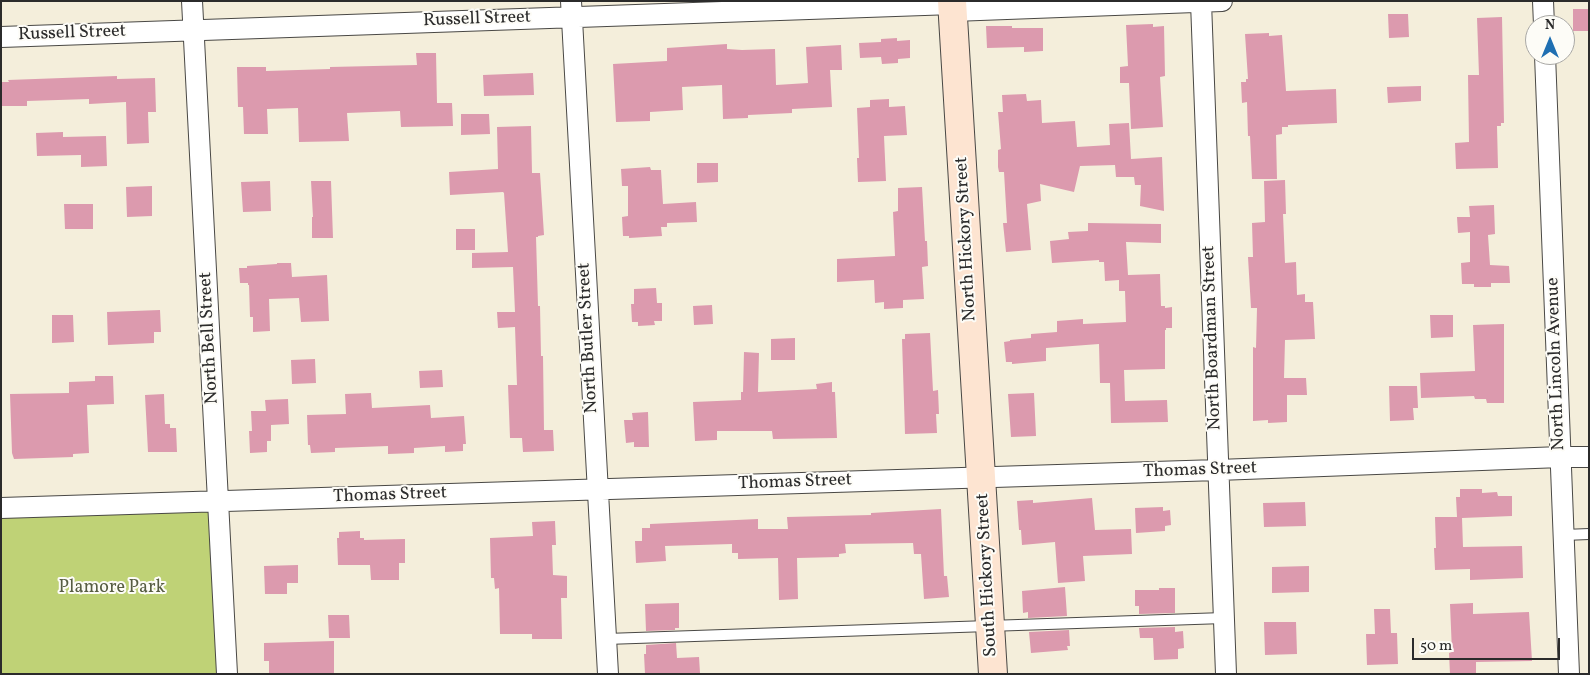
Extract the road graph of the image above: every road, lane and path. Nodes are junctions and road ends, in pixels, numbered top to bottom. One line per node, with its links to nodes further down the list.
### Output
1 (192, 1): 9 (street, North Bell Street)
2 (1222, 1): 4 (street, Russell Street)
3 (1543, 1): 8 (street)
4 (1201, 2): 5 (street, Russell Street); 14 (street, North Boardman Street)
5 (1094, 3): 6 (street, Russell Street)
6 (953, 5): 7 (street, Russell Street); 15 (street, North Hickory Street)
7 (572, 9): 9 (street, Russell Street); 16 (street, North Butler Street)
8 (1544, 15)
9 (194, 30): 10 (street, Russell Street); 17 (street, North Bell Street)
10 (1, 37)
11 (1545, 65): 12 (street, North Lincoln Avenue)
12 (1561, 457): 13 (street, Thomas Street); 14 (street, Thomas Street); 20 (street, North Lincoln Avenue)
13 (1589, 457)
14 (1218, 470): 15 (street, Thomas Street); 21 (street, North Boardman Street)
15 (982, 477): 16 (street, Thomas Street); 22 (street, South Hickory Street)
16 (598, 489): 17 (street, Thomas Street); 23 (street, North Butler Street)
17 (218, 501): 18 (street, Thomas Street); 24 (street, North Bell Street)
18 (1, 508)
19 (1589, 534): 20 (lane)
20 (1564, 535): 28 (street, North Lincoln Avenue)
21 (1224, 618): 22 (lane); 27 (street, North Boardman Street)
22 (991, 627): 23 (lane); 26 (street, South Hickory Street)
23 (606, 639): 25 (street, North Butler Street)
24 (227, 674)
25 (608, 674)
26 (994, 674)
27 (1226, 674)
28 (1569, 674)

